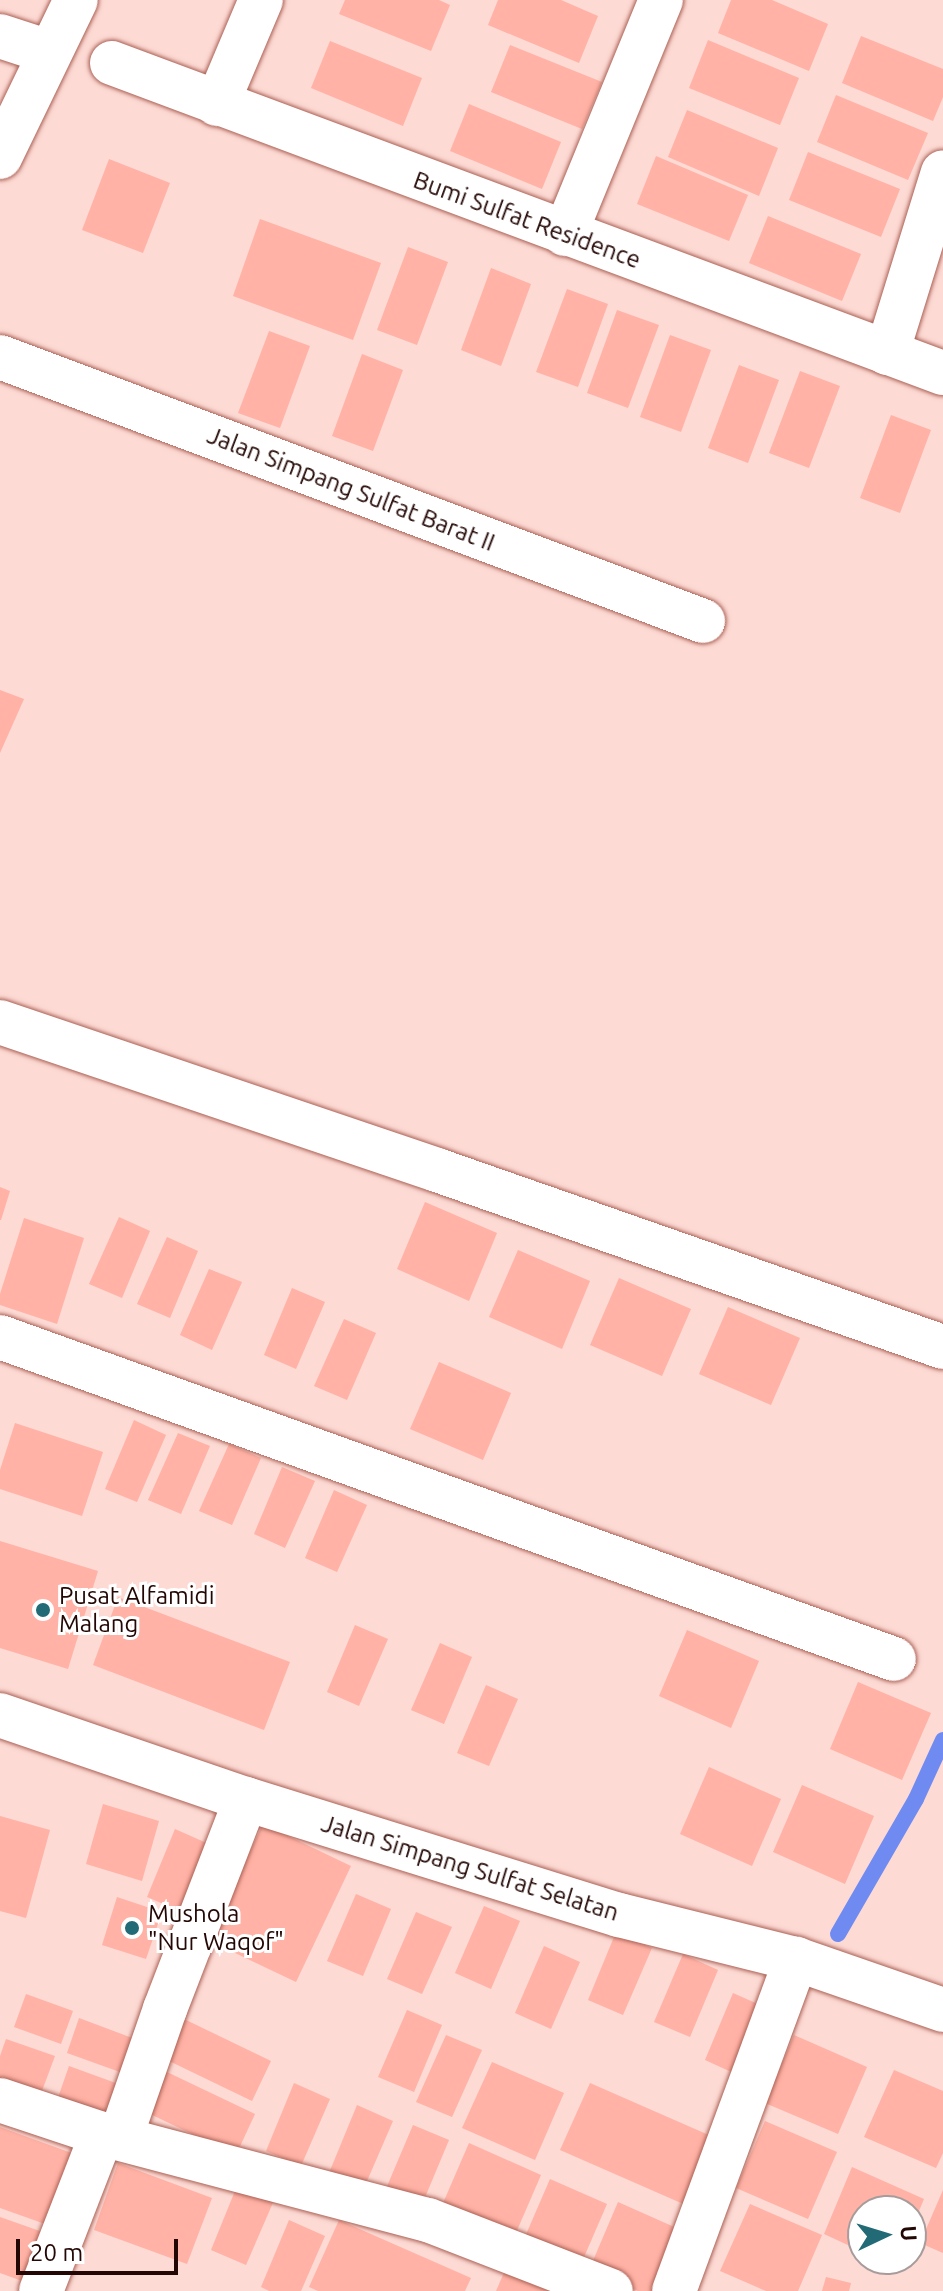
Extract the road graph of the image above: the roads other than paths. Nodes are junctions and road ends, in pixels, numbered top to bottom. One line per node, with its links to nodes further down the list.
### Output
1 (76, 0): 5 (street)
2 (261, 0): 7 (street)
3 (661, 0): 10 (street)
4 (0, 36): 5 (street)
5 (49, 52): 8 (street)
6 (112, 63): 7 (street, Bumi Sulfat Residence)
7 (217, 104): 10 (street, Bumi Sulfat Residence)
8 (0, 157)
9 (943, 172): 11 (street)
10 (565, 234): 11 (street, Bumi Sulfat Residence)
11 (887, 353): 13 (street, Bumi Sulfat Residence)
12 (0, 357): 14 (street, Jalan Simpang Sulfat Barat II)
13 (943, 373)
14 (703, 621)
15 (0, 1022): 17 (street)
16 (0, 1337): 18 (street)
17 (943, 1347)
18 (894, 1659)
19 (0, 1715): 20 (street, Jalan Simpang Sulfat Selatan)
20 (246, 1799): 21 (street, Jalan Simpang Sulfat Selatan); 24 (street)
21 (796, 1959): 22 (street, Jalan Simpang Sulfat Selatan); 27 (street)
22 (943, 2010)
23 (0, 2100): 24 (street)
24 (112, 2135): 25 (street); 26 (street)
25 (41, 2291)
26 (611, 2291)
27 (674, 2291)

